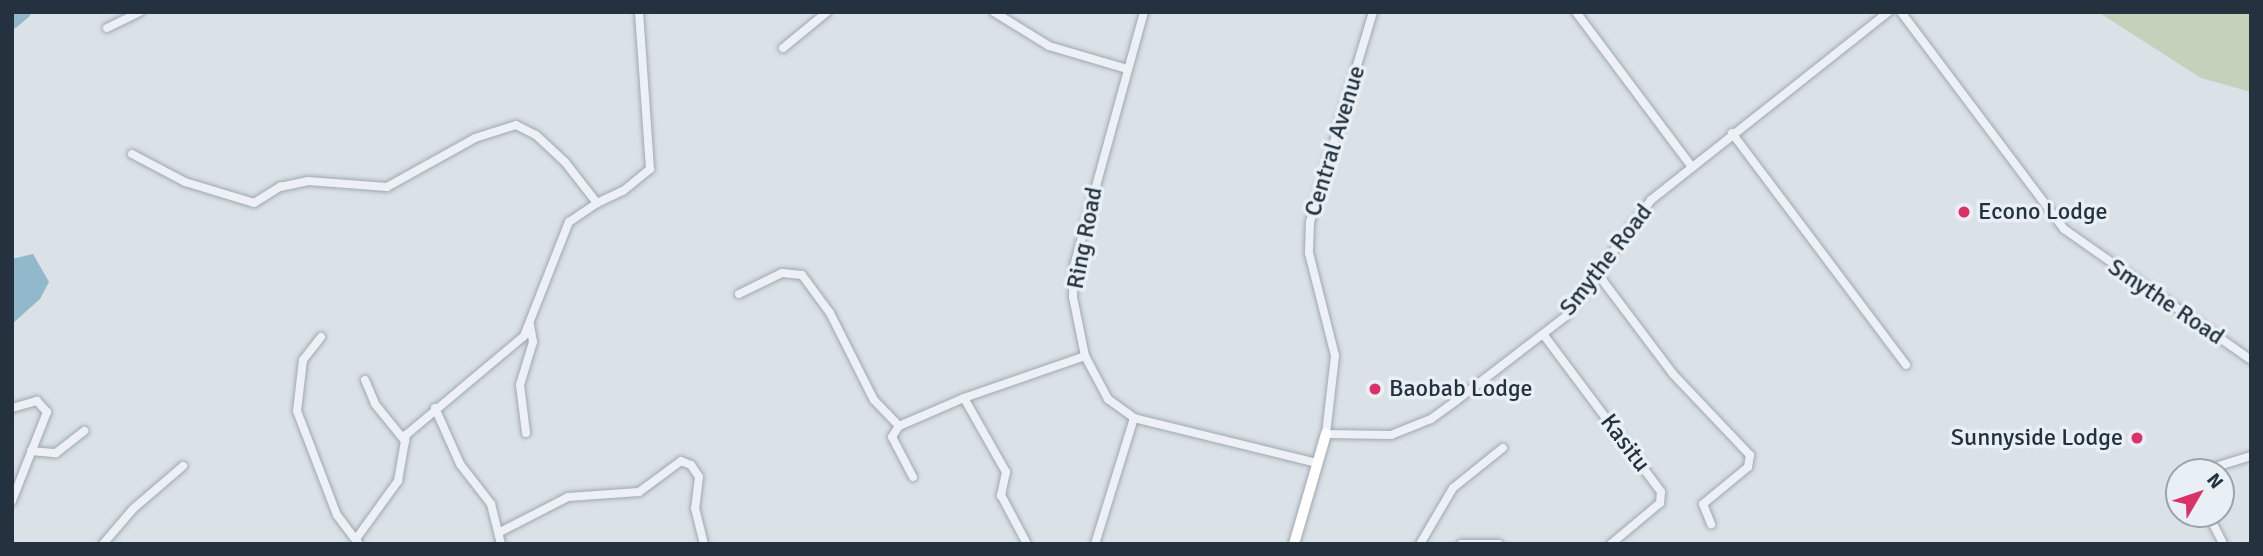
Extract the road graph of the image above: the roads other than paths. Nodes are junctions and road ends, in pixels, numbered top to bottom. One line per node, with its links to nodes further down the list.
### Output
1 (140, 12): 10 (street)
2 (639, 12): 16 (street)
3 (827, 12): 11 (street)
4 (994, 12): 12 (street)
5 (1144, 12): 12 (street, Ring Road)
6 (1373, 12): 33 (street, Central Avenue)
7 (1576, 12): 15 (street)
8 (1888, 12): 13 (street, Smythe Road)
9 (1901, 12): 23 (street, Smythe Road)
10 (107, 28)
11 (783, 48)
12 (1127, 69): 22 (street, Ring Road)
13 (1732, 133): 15 (street, Smythe Road); 24 (street)
14 (132, 154): 16 (street)
15 (1690, 166): 17 (street, Smythe Road)
16 (597, 203): 19 (street)
17 (1597, 273): 20 (street, Smythe Road); 41 (street)
18 (739, 294): 30 (street)
19 (530, 325): 28 (street); 32 (street)
20 (1543, 334): 33 (street, Smythe Road); 54 (street, Kasitu)
21 (321, 337): 44 (street)
22 (1085, 356): 26 (street); 29 (street, Ring Road)
23 (2251, 360)
24 (1906, 365)
25 (365, 380): 34 (street)
26 (964, 398): 30 (street); 48 (street)
27 (12, 408): 36 (street)
28 (435, 408): 34 (street); 42 (street)
29 (1134, 418): 37 (street, Ring Road); 49 (street)
30 (899, 426): 39 (street)
31 (84, 431): 36 (street)
32 (526, 433)
33 (1326, 435): 37 (street)
34 (405, 441): 44 (street)
35 (1503, 448): 51 (street)
36 (31, 451): 40 (street)
37 (1317, 463): 50 (street)
38 (183, 466): 45 (street)
39 (913, 477)
40 (12, 501)
41 (1711, 524)
42 (500, 532): 46 (street); 47 (street)
43 (2220, 540): 55 (street)
44 (358, 541)
45 (103, 544)
46 (501, 544)
47 (704, 544)
48 (1027, 544)
49 (1095, 544)
50 (1294, 544)
51 (1420, 544)
52 (1461, 544): 53 (street)
53 (1499, 544)
54 (1611, 544)
55 (2211, 544)

